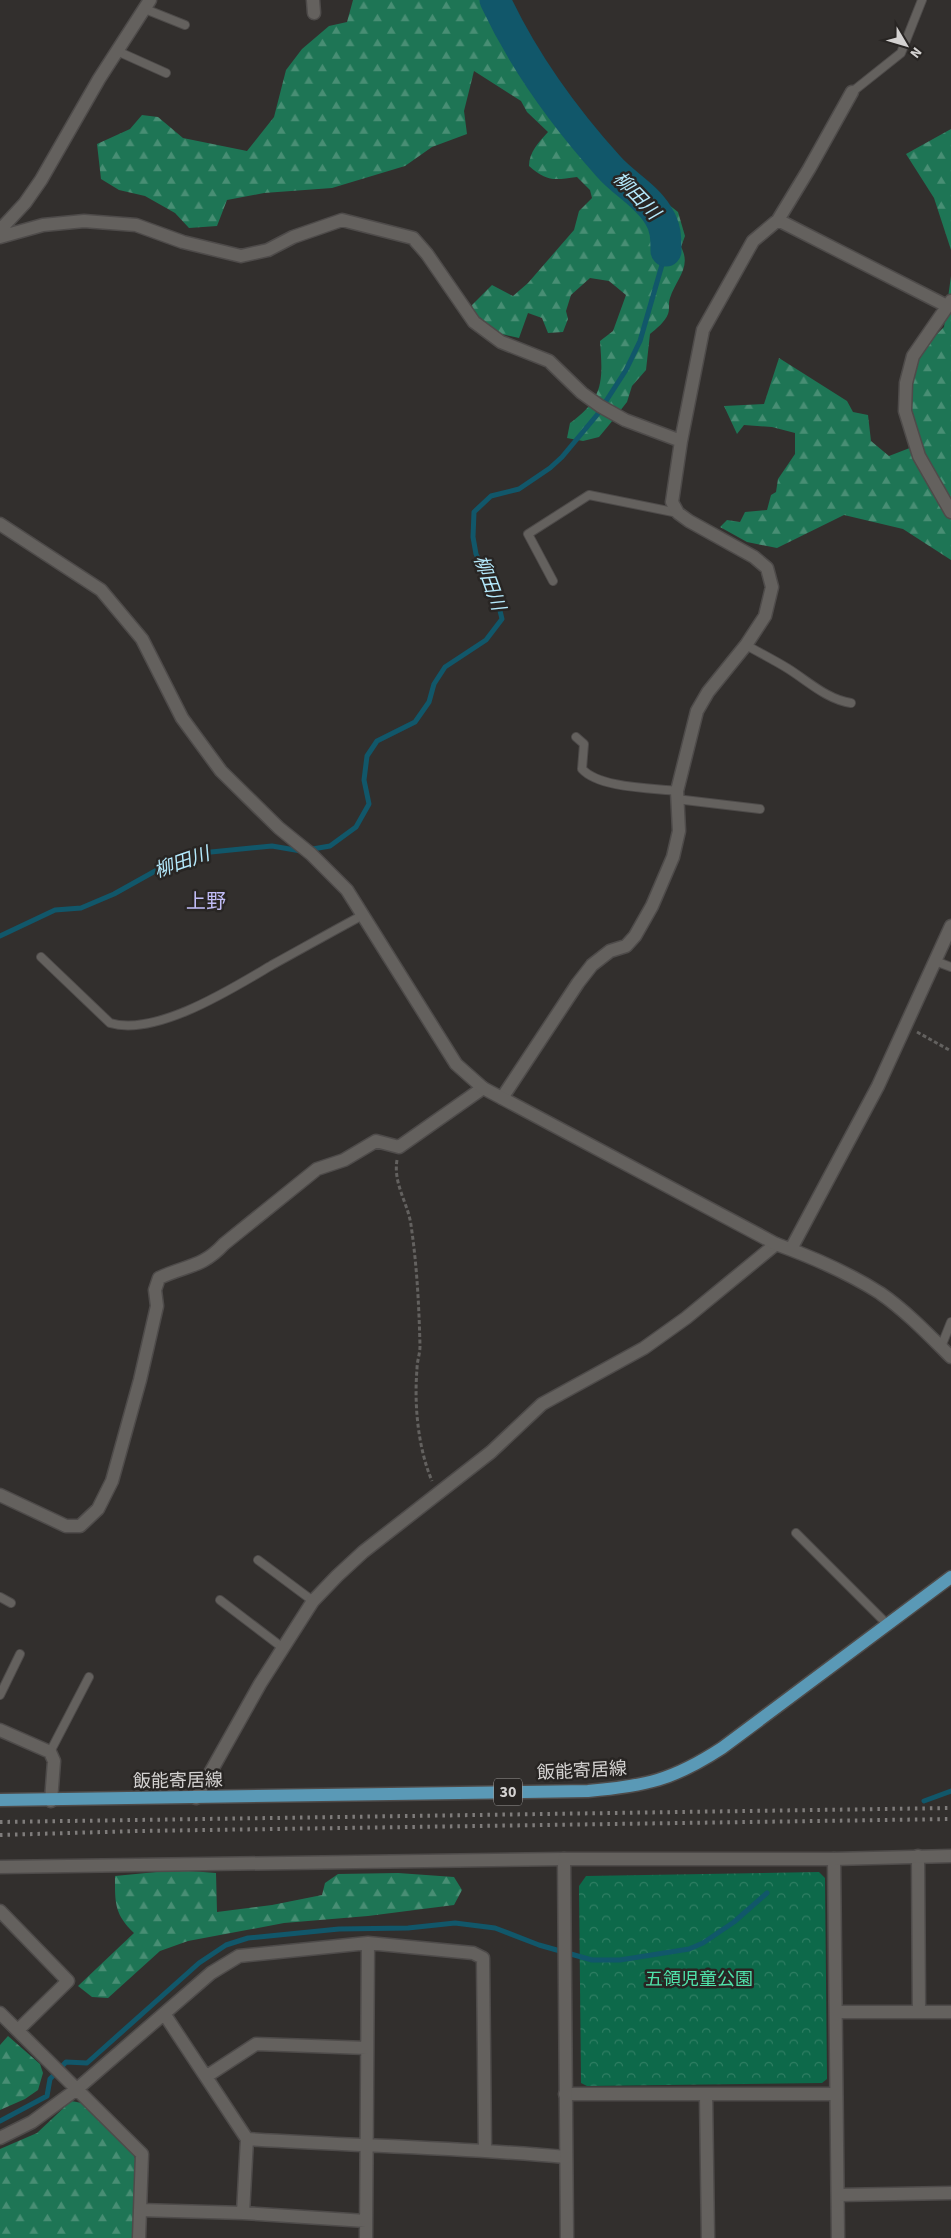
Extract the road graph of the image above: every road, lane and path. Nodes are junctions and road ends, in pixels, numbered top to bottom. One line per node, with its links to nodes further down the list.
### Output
1 (922, 0): 6 (lane)
2 (147, 4): 3 (lane); 4 (street)
3 (185, 24)
4 (117, 51): 5 (lane); 8 (street)
5 (166, 73)
6 (852, 92): 7 (street)
7 (778, 220): 10 (street); 11 (street)
8 (0, 230)
9 (0, 237): 11 (street)
10 (949, 303): 12 (street)
11 (680, 441): 13 (street)
12 (951, 512)
13 (678, 513): 15 (lane); 16 (street)
14 (0, 524): 21 (street)
15 (553, 581)
16 (746, 645): 17 (lane); 19 (street)
17 (851, 703)
18 (576, 737): 19 (lane)
19 (677, 795): 20 (lane); 29 (street)
20 (760, 809)
21 (363, 915): 23 (lane); 28 (street)
22 (951, 926): 24 (street)
23 (41, 957)
24 (935, 960): 25 (lane); 26 (street)
25 (951, 967)
26 (906, 1026): 27 (path); 32 (street)
27 (951, 1051)
28 (483, 1088): 29 (street); 30 (street)
29 (502, 1098): 31 (street)
30 (399, 1147): 36 (street); 37 (path)
31 (776, 1244): 32 (street); 37 (street)
32 (791, 1249): 34 (street)
33 (951, 1322): 34 (lane)
34 (941, 1348): 35 (street)
35 (951, 1357)
36 (0, 1495)
37 (438, 1495): 43 (street)
38 (796, 1533): 45 (lane)
39 (258, 1560): 43 (lane)
40 (951, 1577): 45 (main road, 飯能寄居線 / 30)
41 (0, 1597): 44 (lane)
42 (220, 1600): 46 (lane)
43 (314, 1601): 46 (street)
44 (11, 1603)
45 (887, 1624): 52 (main road, 飯能寄居線 / 30)
46 (283, 1648): 52 (street)
47 (20, 1654): 49 (lane)
48 (89, 1677): 51 (lane)
49 (0, 1695)
50 (0, 1730): 51 (street)
51 (50, 1752): 54 (street)
52 (196, 1798): 54 (main road, 飯能寄居線 / 30)
53 (0, 1800): 54 (main road, 飯能寄居線 / 30)
54 (51, 1801)
55 (918, 1856): 56 (street); 58 (street); 63 (street)
56 (951, 1856)
57 (564, 1858): 58 (street); 59 (street); 71 (street)
58 (834, 1858): 62 (street)
59 (0, 1867)
60 (0, 1911): 67 (street)
61 (368, 1943): 66 (street); 68 (street); 77 (street)
62 (836, 2012): 63 (street); 72 (street)
63 (919, 2012): 64 (street)
64 (951, 2012)
65 (0, 2013): 67 (street)
66 (165, 2015): 69 (street); 70 (street)
67 (18, 2030): 70 (street)
68 (367, 2048): 69 (street); 76 (street)
69 (207, 2076): 75 (street)
70 (77, 2089): 74 (street); 81 (street)
71 (566, 2094): 73 (street); 78 (street)
72 (835, 2094): 73 (street); 80 (street)
73 (706, 2095): 87 (street)
74 (0, 2138)
75 (247, 2139): 76 (street); 82 (street)
76 (366, 2147): 77 (street); 83 (street)
77 (485, 2150): 78 (street)
78 (565, 2156): 86 (street)
79 (951, 2193): 80 (street)
80 (838, 2195): 88 (street)
81 (140, 2210): 82 (street); 84 (street)
82 (243, 2214): 83 (street)
83 (366, 2221): 85 (street)
84 (139, 2238)
85 (366, 2238)
86 (567, 2238)
87 (708, 2238)
88 (838, 2238)

